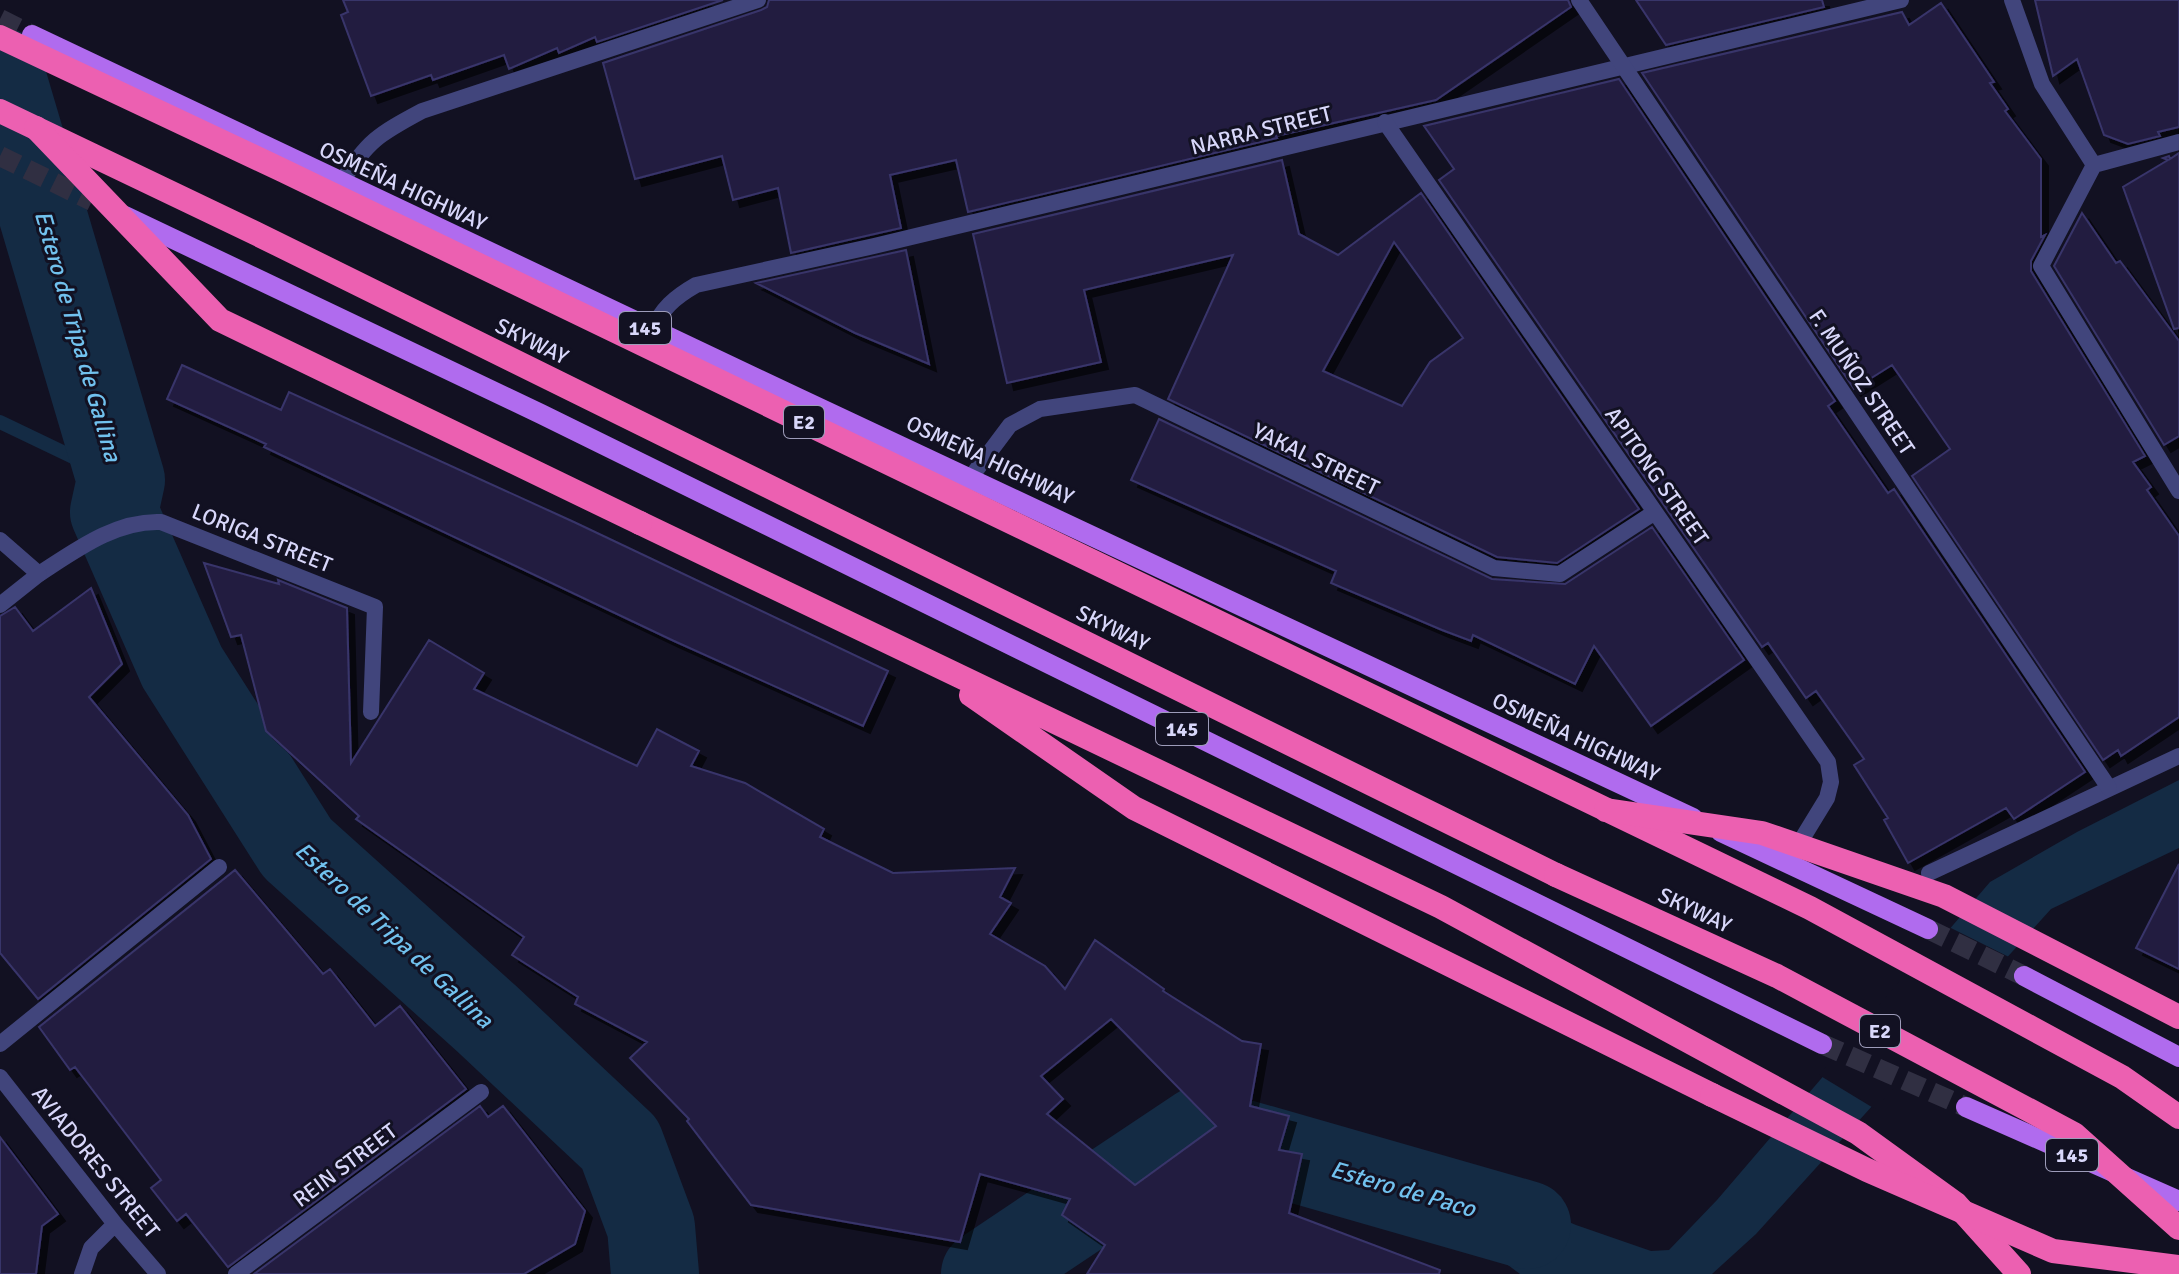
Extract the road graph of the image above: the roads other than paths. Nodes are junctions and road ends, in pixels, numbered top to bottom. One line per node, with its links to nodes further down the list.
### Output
1 (758, 0): 13 (street)
2 (1579, 0): 7 (street, F. MUÑOZ STREET)
3 (1901, 0): 7 (street, NARRA STREET)
4 (2012, 0): 12 (street)
5 (32, 35): 13 (main road, OSMEÑA HIGHWAY / 145)
6 (0, 37): 26 (highway, SKYWAY / E2)
7 (1623, 65): 9 (street, NARRA STREET); 25 (street, F. MUÑOZ STREET)
8 (0, 111): 10 (highway, SKYWAY / E2)
9 (1385, 122): 15 (street, NARRA STREET); 18 (street, APITONG STREET)
10 (36, 128): 22 (highway, bridge); 42 (highway, SKYWAY / E2, bridge)
11 (2179, 142): 12 (street)
12 (2094, 165): 17 (street)
13 (341, 183): 15 (main road, OSMEÑA HIGHWAY / 145)
14 (92, 201): 34 (main road, 145)
15 (652, 331): 16 (main road, OSMEÑA HIGHWAY / 145)
16 (971, 477): 18 (street, YAKAL STREET); 27 (main road, OSMEÑA HIGHWAY / 145)
17 (2179, 491)
18 (1655, 512): 27 (street, APITONG STREET)
19 (0, 540): 20 (street)
20 (39, 574): 21 (street, LORIGA STREET); 23 (street, LORIGA STREET)
21 (0, 605)
22 (909, 653): 43 (highway, bridge); 47 (highway)
23 (371, 712)
24 (2179, 756): 25 (street)
25 (2109, 788): 29 (street)
26 (1606, 810): 32 (highway, bridge); 39 (highway, SKYWAY / E2, bridge)
27 (1787, 863): 30 (main road, OSMEÑA HIGHWAY / 145)
28 (219, 867): 33 (street)
29 (1929, 873)
30 (1928, 929)
31 (2024, 976): 35 (main road)
32 (2179, 1017)
33 (0, 1044)
34 (1822, 1044)
35 (2179, 1057)
36 (0, 1077): 41 (street, AVIADORES STREET)
37 (481, 1092): 46 (street, REIN STREET)
38 (1966, 1107): 40 (main road, 145)
39 (2179, 1117)
40 (2179, 1201)
41 (115, 1224): 44 (street); 45 (street, AVIADORES STREET)
42 (2179, 1228)
43 (2179, 1267)
44 (82, 1274)
45 (158, 1274)
46 (236, 1274)
47 (2019, 1274)

